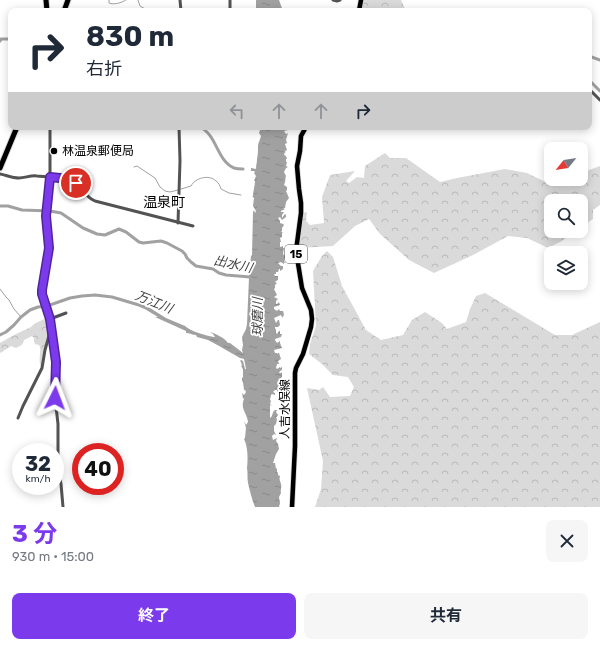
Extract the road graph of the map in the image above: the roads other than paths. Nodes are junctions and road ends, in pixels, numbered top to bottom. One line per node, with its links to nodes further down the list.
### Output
1 (334, 0): 2 (street)
2 (340, 0)
3 (592, 92): 4 (street)
4 (600, 100)
5 (16, 130): 9 (highway)
6 (50, 130): 11 (street)
7 (179, 130): 12 (street)
8 (304, 130): 18 (main road, 人吉水俣線 / 15)
9 (0, 168)
10 (0, 174): 11 (street)
11 (50, 177): 12 (street); 15 (street)
12 (178, 223): 13 (street)
13 (193, 226)
14 (66, 313): 15 (street)
15 (50, 318): 16 (street); 17 (street)
16 (18, 418)
17 (63, 507)
18 (292, 507)

